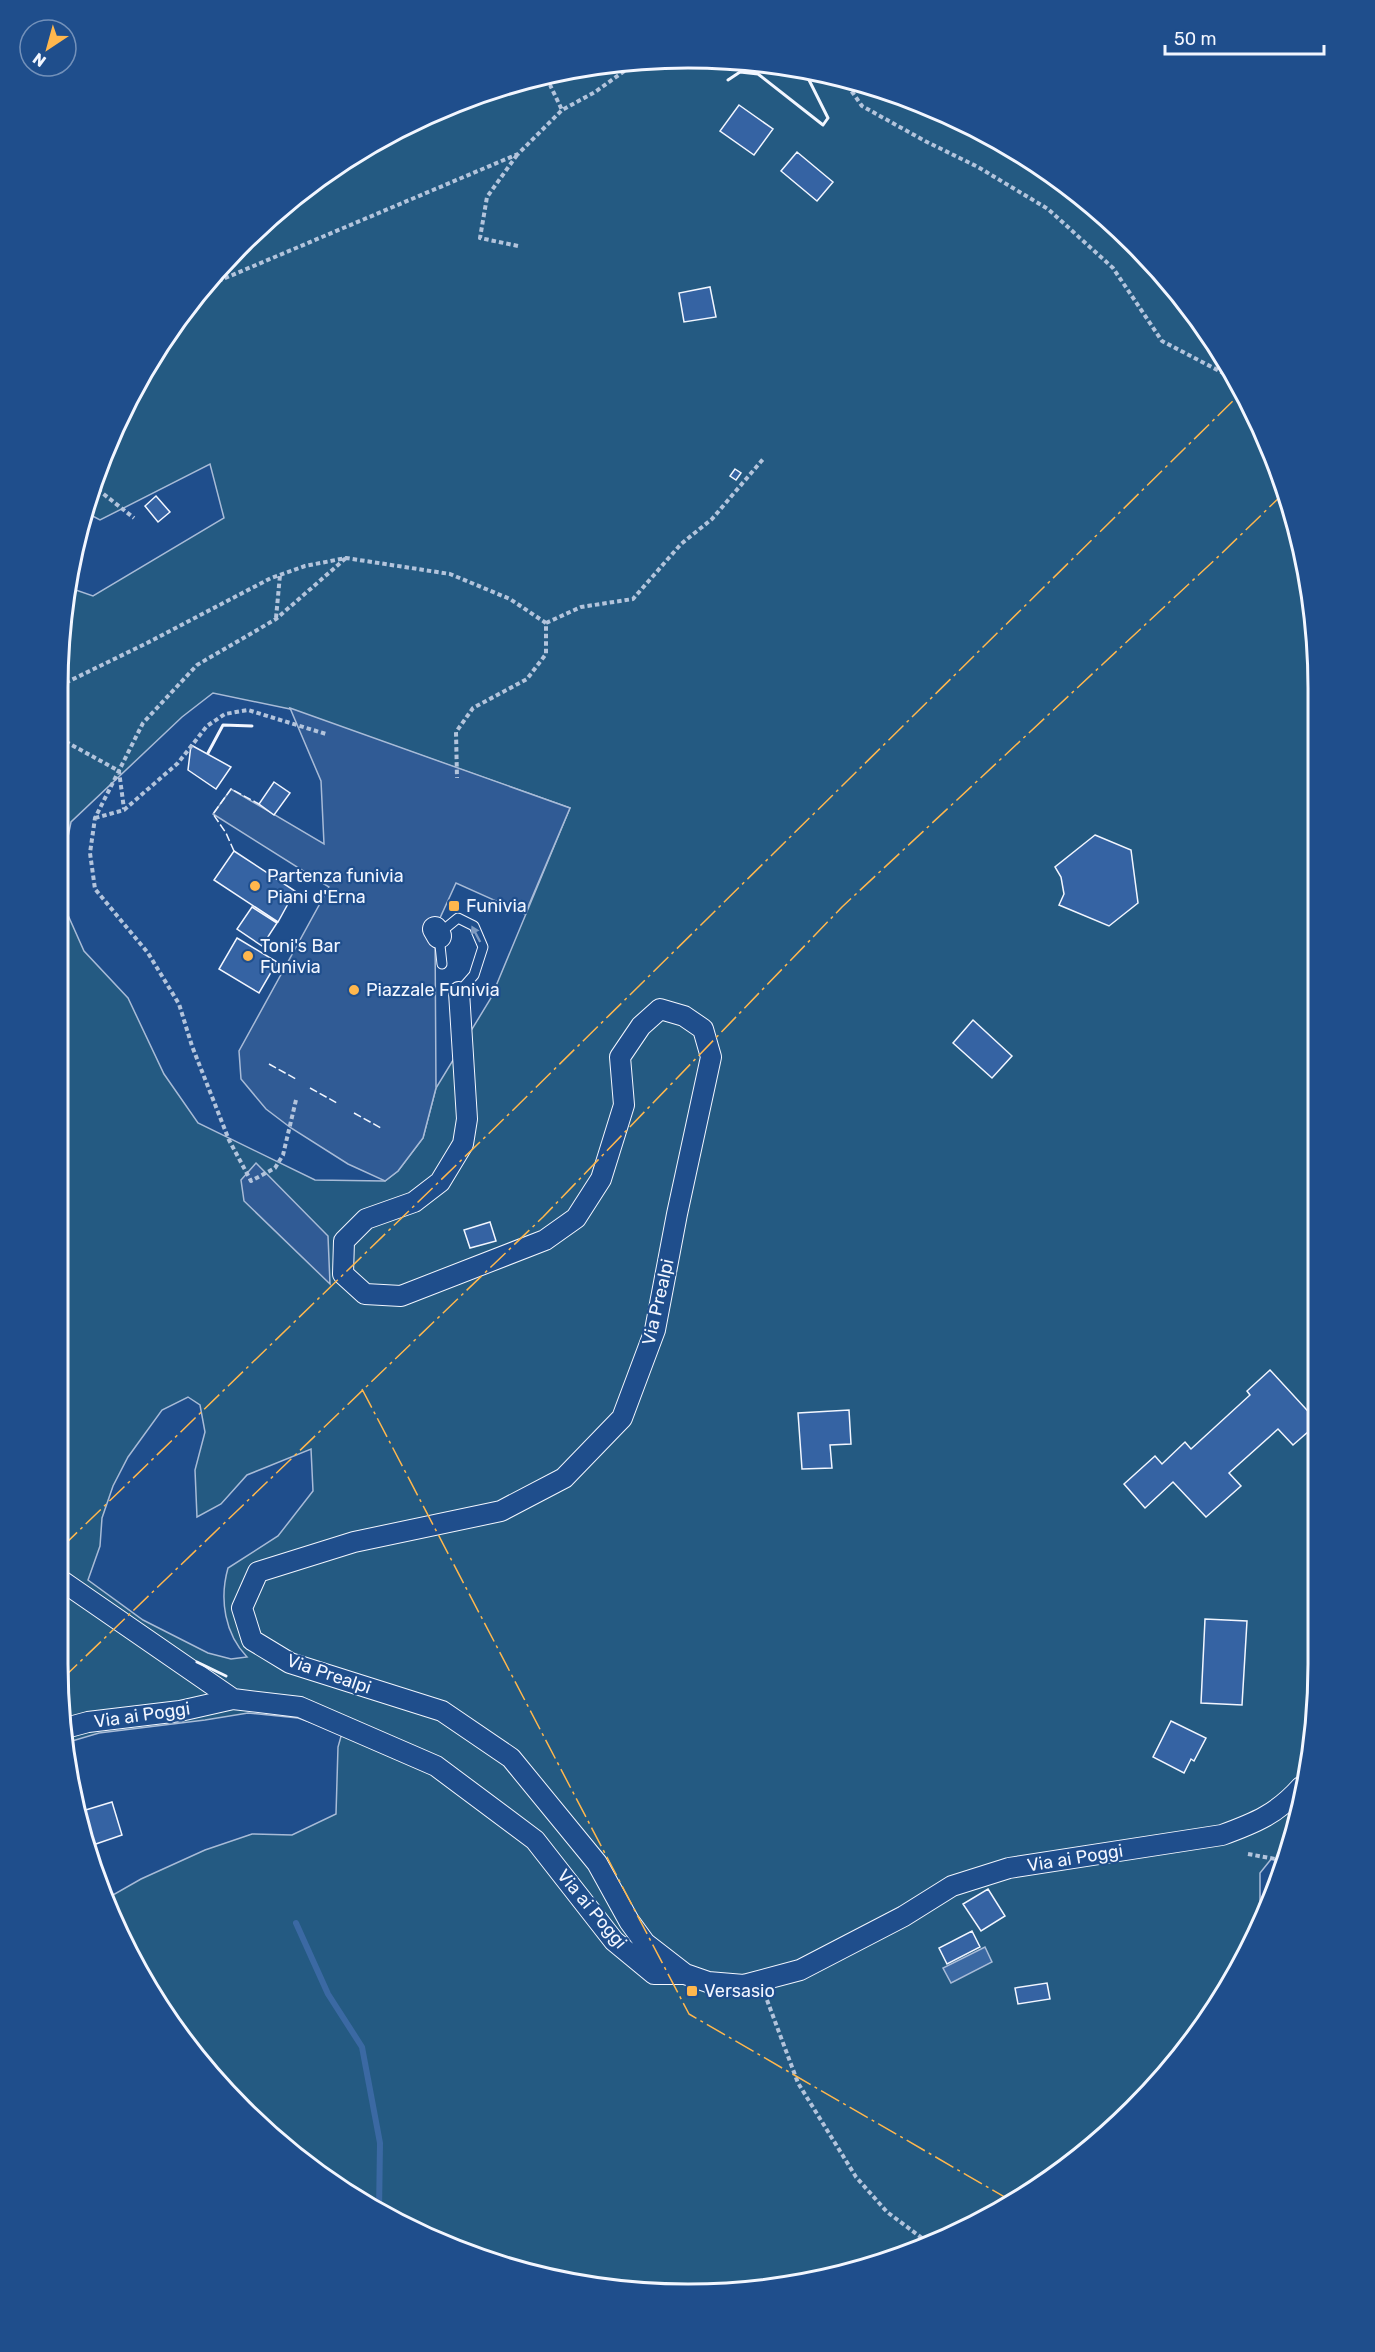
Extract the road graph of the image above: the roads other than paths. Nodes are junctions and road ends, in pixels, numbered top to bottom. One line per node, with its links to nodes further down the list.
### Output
1 (442, 964): 2 (lane, one-way to 1)
2 (459, 992): 7 (street, Via Prealpi)
3 (68, 1585): 4 (street)
4 (233, 1700): 5 (street, Via ai Poggi); 7 (street, Via ai Poggi)
5 (71, 1727)
6 (1294, 1795): 7 (street, Via ai Poggi)
7 (685, 1974)

